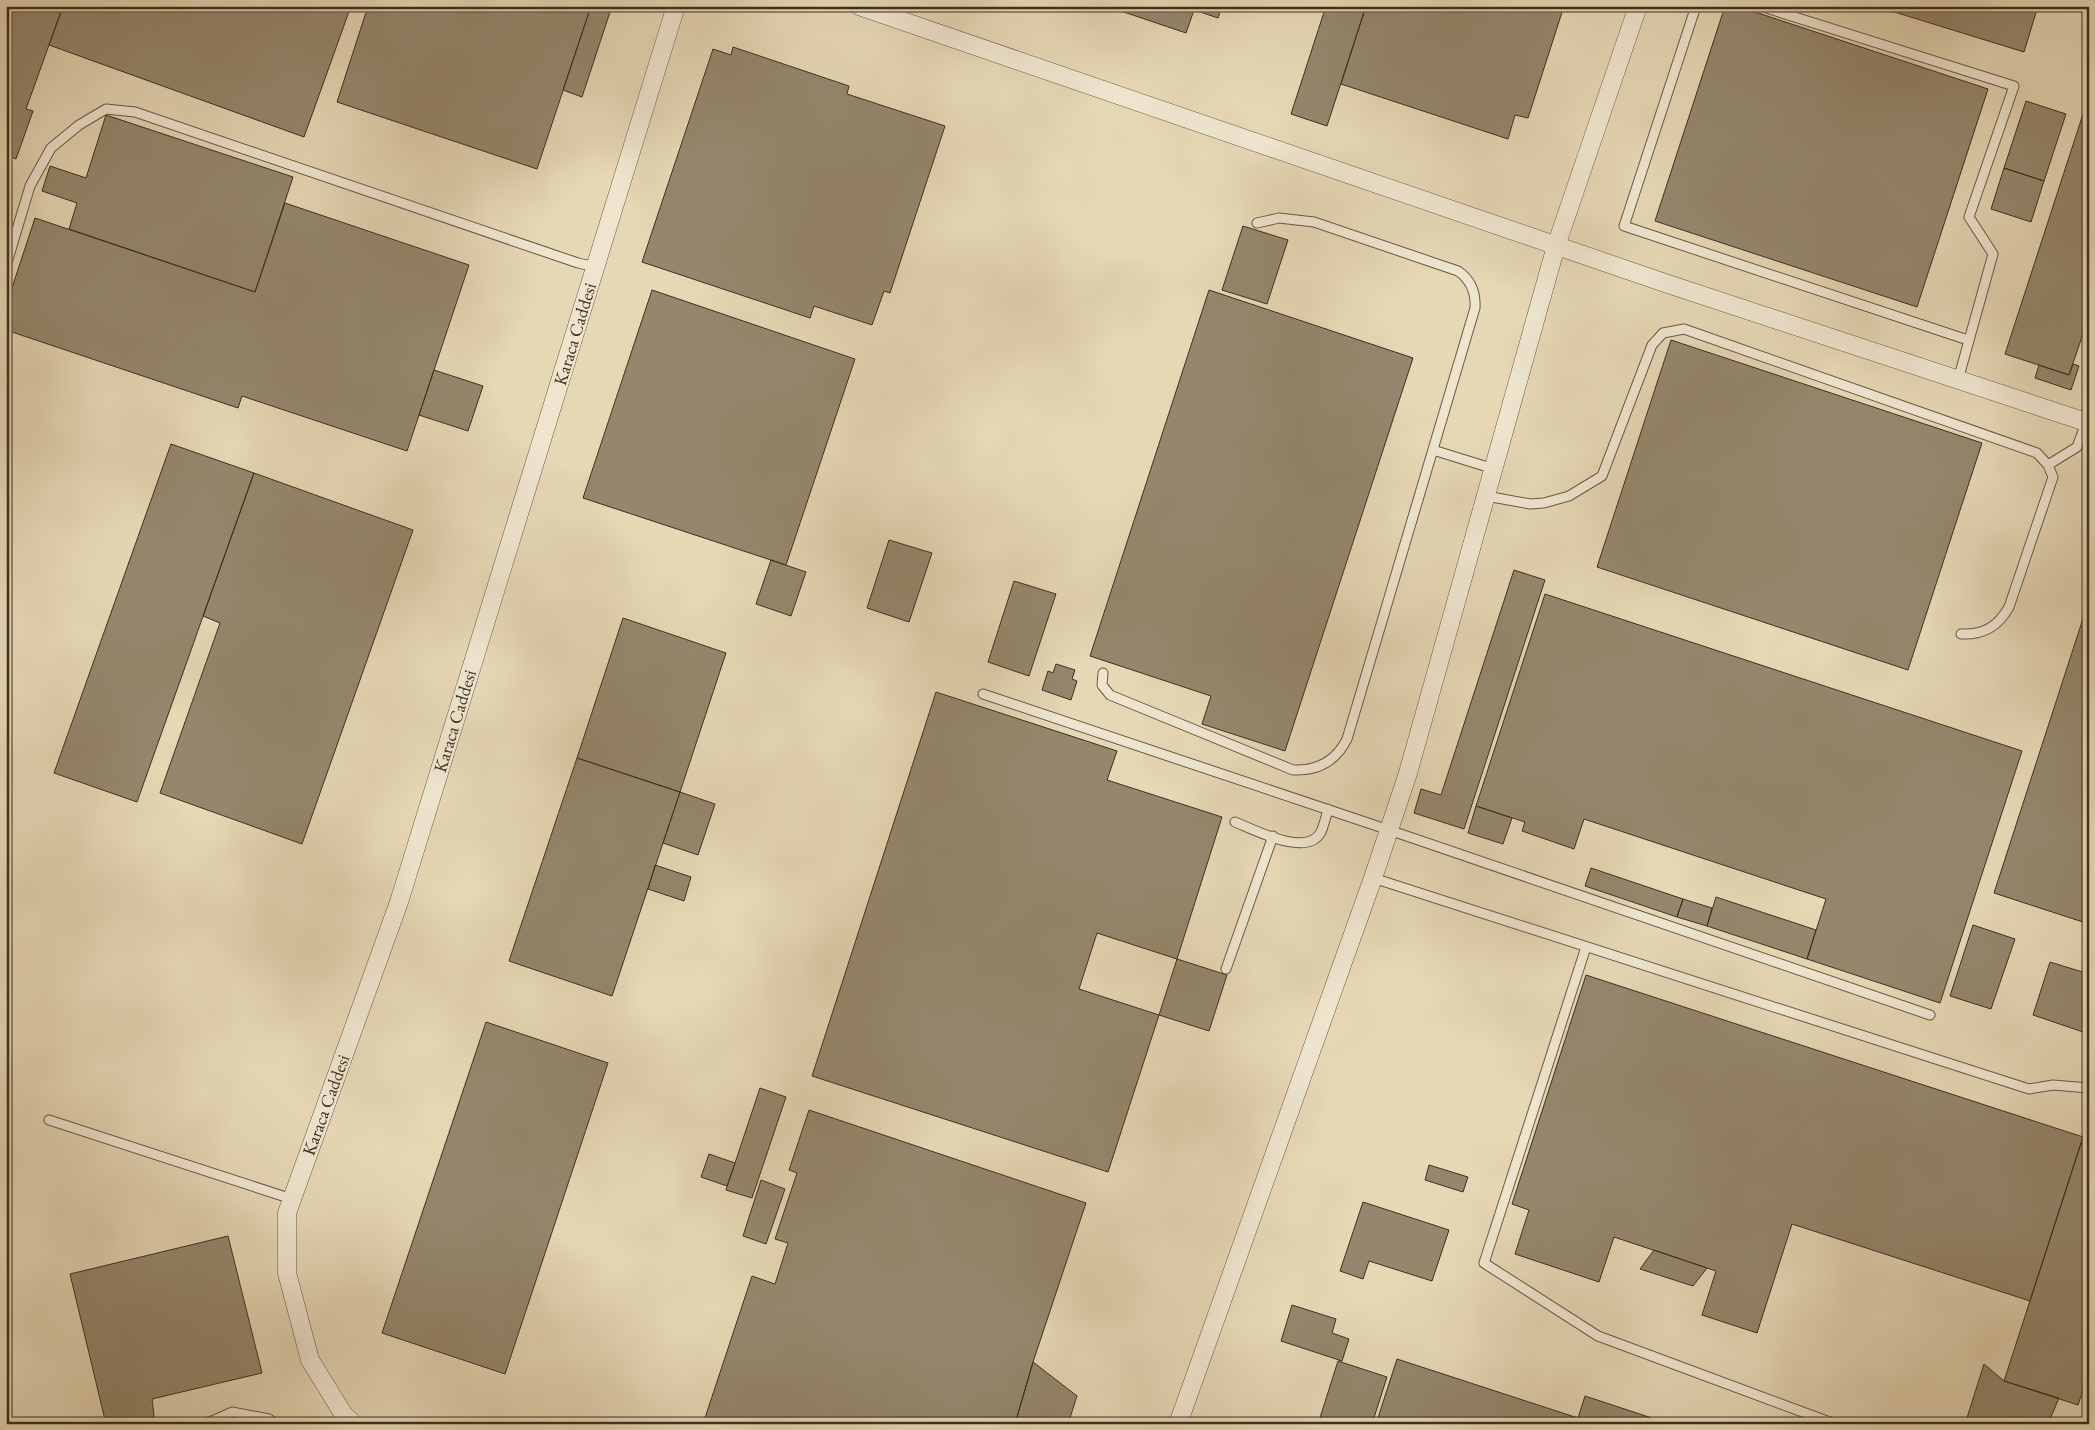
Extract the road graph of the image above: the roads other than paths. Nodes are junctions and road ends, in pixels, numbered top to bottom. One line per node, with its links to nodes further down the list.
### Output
1 (676, 6): 9 (street, Karaca Caddesi)
2 (859, 6): 7 (street)
3 (1638, 6): 7 (street)
4 (1696, 6): 10 (lane)
5 (1760, 6): 10 (lane)
6 (1257, 223): 13 (lane)
7 (1556, 246): 11 (street); 15 (street)
8 (6, 266): 9 (lane)
9 (596, 267): 30 (street, Karaca Caddesi)
10 (1968, 340): 11 (lane)
11 (1958, 380): 12 (street)
12 (2088, 423): 14 (lane)
13 (1433, 450): 15 (lane); 18 (lane)
14 (2048, 465): 16 (lane); 17 (lane)
15 (1494, 469): 16 (street)
16 (1486, 496): 22 (street)
17 (1961, 634)
18 (1103, 673)
19 (983, 694): 20 (lane)
20 (1328, 809): 22 (lane); 23 (lane)
21 (1235, 822): 23 (lane)
22 (1389, 830): 24 (street); 27 (lane)
23 (1273, 836): 26 (lane)
24 (1373, 878): 25 (lane); 34 (street)
25 (1586, 947): 28 (lane); 35 (lane)
26 (1226, 969)
27 (1930, 1015)
28 (2089, 1088)
29 (49, 1120): 30 (lane)
30 (292, 1200): 33 (street, Karaca Caddesi)
31 (205, 1424): 32 (lane)
32 (275, 1424)
33 (354, 1424)
34 (1178, 1424)
35 (1835, 1424)

